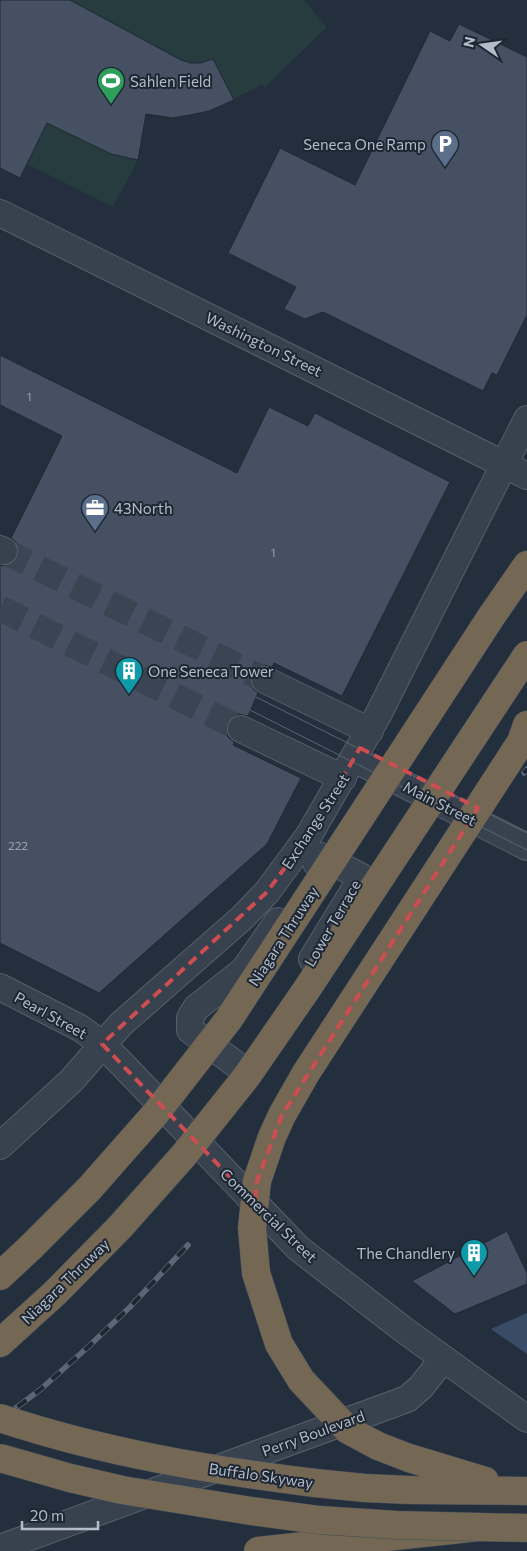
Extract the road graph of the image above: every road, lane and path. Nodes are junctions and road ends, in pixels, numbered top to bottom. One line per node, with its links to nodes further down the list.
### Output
1 (0, 213): 3 (street, Washington Street)
2 (527, 419): 3 (street, Exchange Street)
3 (504, 464): 4 (street, Washington Street); 10 (street, Exchange Street)
4 (527, 476)
5 (527, 566): 18 (highway, Niagara Thruway, bridge)
6 (527, 655): 20 (highway, Niagara Thruway, bridge)
7 (265, 680): 10 (street, Main Street)
8 (527, 726): 25 (highway, bridge)
9 (241, 729): 10 (street, Main Street)
10 (357, 754): 11 (street, Main Street); 12 (street, Main Street); 14 (street, Exchange Street)
11 (527, 832)
12 (527, 847)
13 (0, 987): 14 (street, Pearl Street)
14 (102, 1044): 16 (street, Commercial Street); 17 (street, Exchange Street)
15 (238, 1066): 15 (street, Lower Terrace); 16 (street, Lower Terrace)
16 (189, 1135): 19 (street, Lower Terrace); 21 (street, Commercial Street)
17 (0, 1146)
18 (0, 1276)
19 (0, 1325)
20 (0, 1343)
21 (443, 1359): 23 (street, Commercial Street); 28 (street, Perry Boulevard)
22 (7, 1419): 25 (highway, Buffalo Skyway, bridge)
23 (527, 1419)
24 (0, 1458): 26 (highway, bridge)
25 (521, 1491)
26 (479, 1527): 27 (highway); 29 (highway, bridge)
27 (527, 1528)
28 (0, 1548)
29 (258, 1551)

